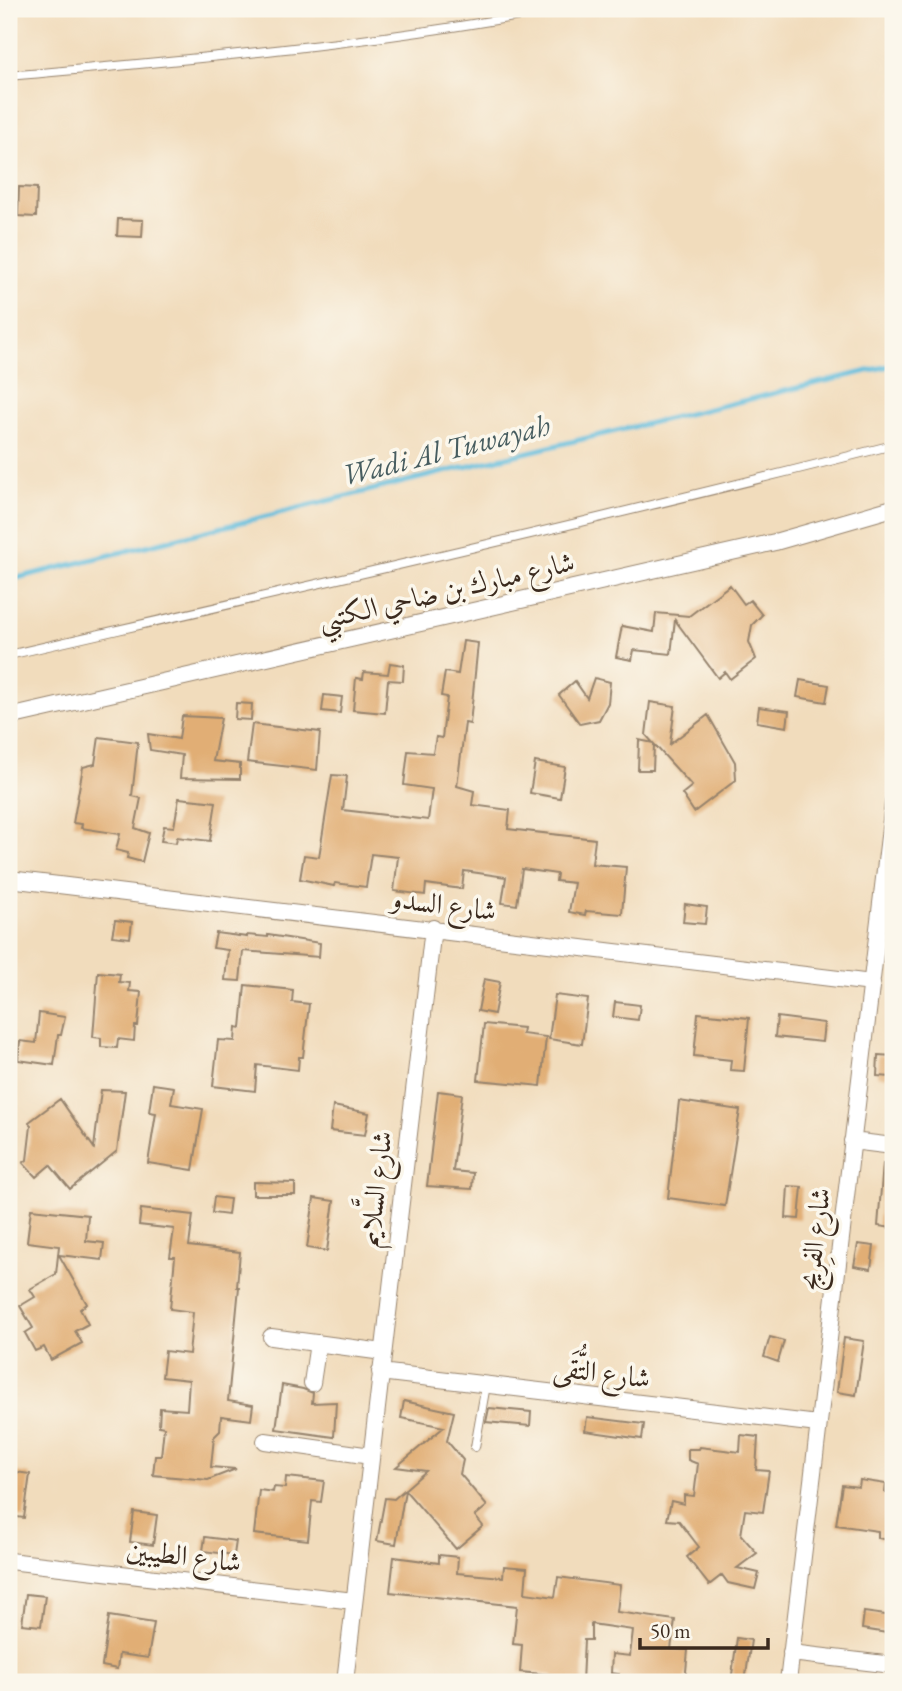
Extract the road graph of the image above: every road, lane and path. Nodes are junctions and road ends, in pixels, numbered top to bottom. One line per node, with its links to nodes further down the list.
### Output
1 (557, 9): 2 (lane)
2 (9, 76)
3 (893, 444): 5 (lane)
4 (893, 508): 6 (street, شارع مبارك بن ضاحي الكتبي)
5 (9, 655)
6 (9, 717)
7 (893, 803): 10 (street, شارع الفِريج)
8 (9, 879): 9 (street, شارع السدو)
9 (433, 928): 10 (street, شارع السدو); 15 (street, شارع السَّلايم)
10 (872, 983): 11 (street, شارع الفِريج)
11 (852, 1141): 12 (street); 19 (street, شارع الفِريج)
12 (893, 1146)
13 (271, 1337): 14 (street)
14 (318, 1343): 15 (street); 17 (street)
15 (383, 1352): 16 (street, شارع السَّلايم)
16 (380, 1372): 18 (street, شارع التُّقَى); 22 (street, شارع السَّلايم)
17 (312, 1383)
18 (486, 1385): 19 (street, شارع التُّقَى); 21 (lane)
19 (818, 1424): 25 (street, شارع الفِريج)
20 (265, 1441): 22 (street)
21 (475, 1447)
22 (371, 1456): 24 (street, شارع السَّلايم)
23 (9, 1561): 24 (street, شارع الطيبين)
24 (354, 1601): 27 (street, شارع السَّلايم)
25 (792, 1653): 26 (street); 28 (street, شارع الفِريج)
26 (893, 1665)
27 (345, 1682)
28 (788, 1682)

